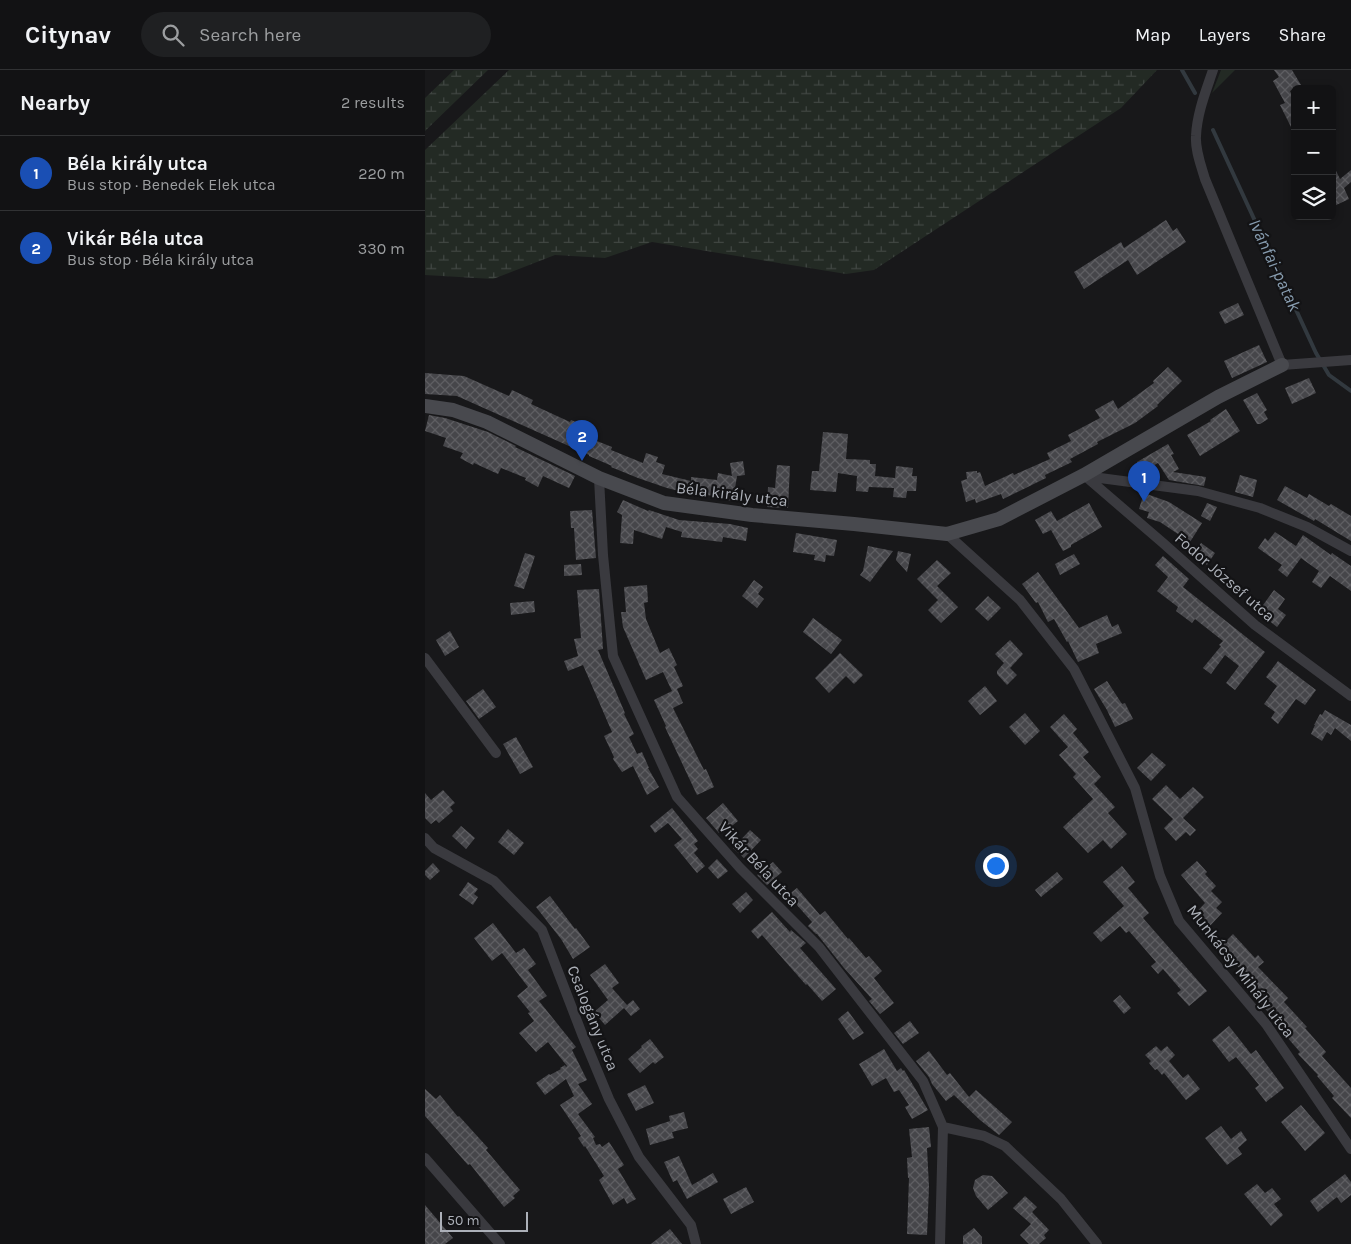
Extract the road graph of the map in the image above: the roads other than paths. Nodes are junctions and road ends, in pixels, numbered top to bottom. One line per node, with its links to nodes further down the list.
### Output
1 (1213, 70): 3 (street)
2 (1351, 360): 3 (street)
3 (1282, 365): 5 (street, Béla király utca)
4 (425, 406): 6 (street, Béla király utca)
5 (1084, 476): 7 (street, Béla király utca); 8 (street); 10 (street, Fodor József utca)
6 (599, 478): 7 (street, Béla király utca); 13 (street, Vikár Béla utca)
7 (947, 534): 14 (street, Munkácsy Mihály utca)
8 (1351, 551)
9 (425, 658): 11 (street)
10 (1351, 696)
11 (496, 753)
12 (425, 838): 17 (street, Csalogány utca)
13 (943, 1127): 18 (street, Vikár Béla utca); 19 (street)
14 (1351, 1149)
15 (425, 1158): 16 (street)
16 (500, 1244)
17 (696, 1244)
18 (939, 1244)
19 (1097, 1244)

